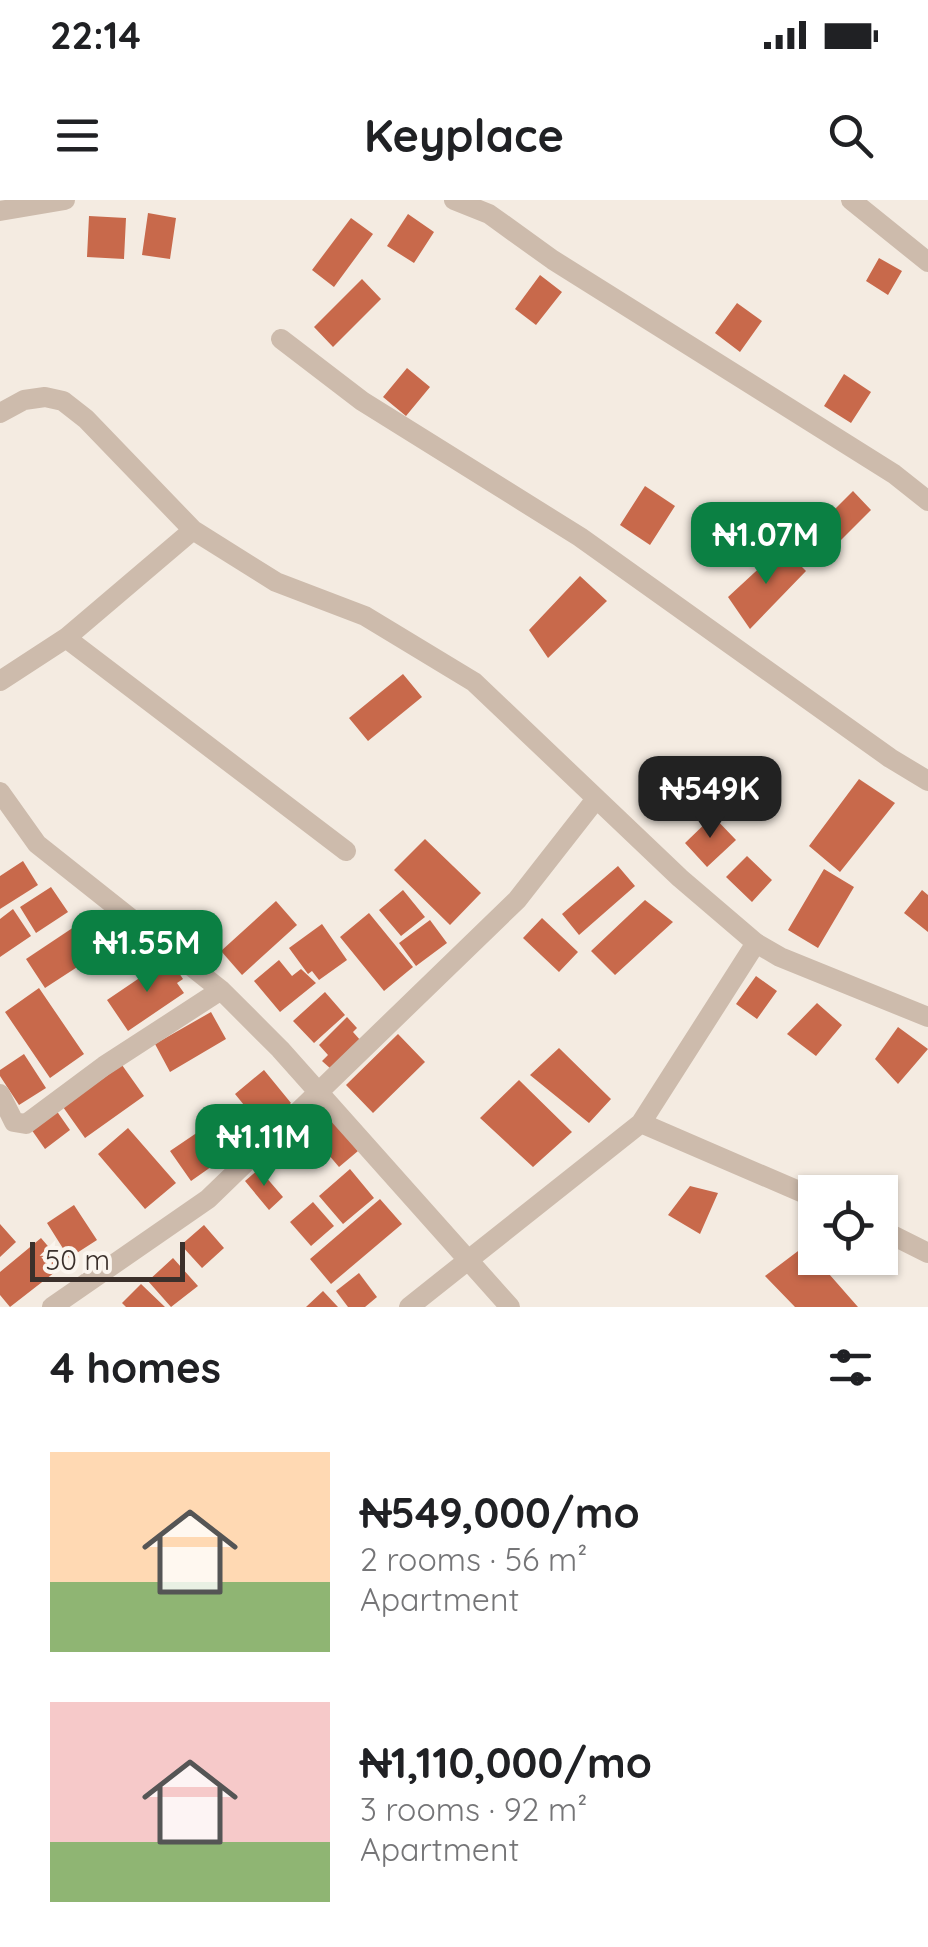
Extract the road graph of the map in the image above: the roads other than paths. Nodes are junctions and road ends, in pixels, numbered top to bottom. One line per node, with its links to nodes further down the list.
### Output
1 (65, 200): 4 (street)
2 (454, 200): 8 (street)
3 (852, 200): 5 (street)
4 (0, 210)
5 (928, 262)
6 (281, 338): 12 (street)
7 (0, 413): 9 (street)
8 (928, 501)
9 (193, 530): 10 (street); 14 (street)
10 (66, 638): 11 (street); 15 (street)
11 (0, 681)
12 (928, 781)
13 (0, 792): 17 (street)
14 (596, 799): 16 (street); 19 (street)
15 (346, 851)
16 (756, 943): 18 (street); 21 (street)
17 (221, 990): 19 (street); 20 (street)
18 (928, 1017)
19 (320, 1093): 25 (street); 26 (street)
20 (0, 1094)
21 (642, 1123): 22 (street); 25 (street)
22 (798, 1191)
23 (898, 1238): 24 (street)
24 (928, 1253)
25 (467, 1260): 27 (street); 28 (street)
26 (52, 1307)
27 (410, 1307)
28 (510, 1307)

